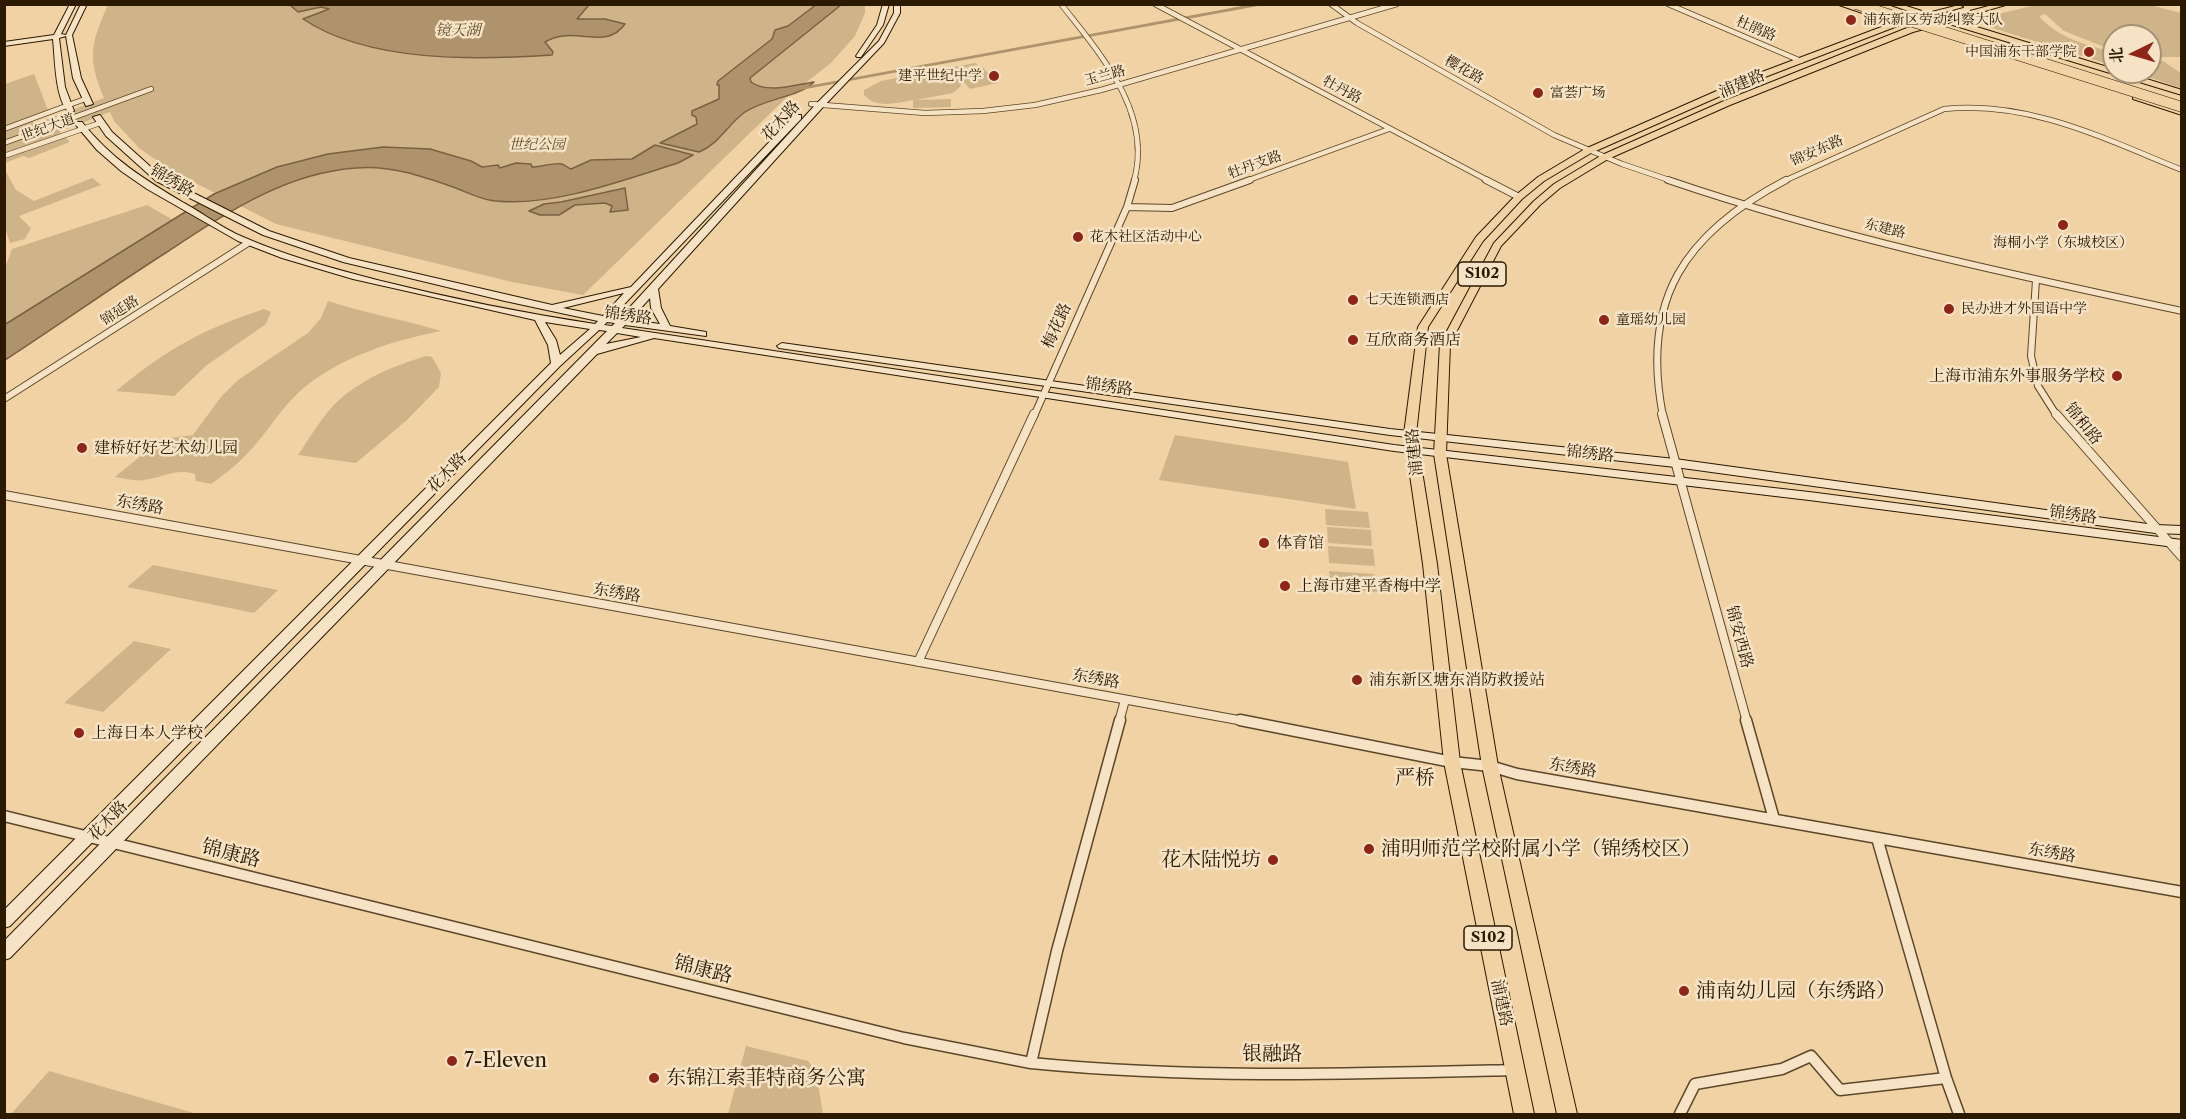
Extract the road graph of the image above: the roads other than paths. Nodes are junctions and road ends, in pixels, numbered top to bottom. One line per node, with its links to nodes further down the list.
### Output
1 (73, 4): 22 (main road)
2 (84, 4): 21 (main road)
3 (886, 4): 32 (main road, 花木路)
4 (897, 4): 32 (main road, 花木路)
5 (1061, 4): 27 (street, 梅花路)
6 (1155, 4): 24 (street, 牡丹路)
7 (1331, 4): 17 (street, 樱花路)
8 (1397, 4): 17 (street, 玉兰路)
9 (1668, 4): 25 (street, 杜鹃路)
10 (1839, 4): 19 (main road)
11 (1856, 4): 33 (highway, bridge)
12 (1868, 4): 33 (highway, bridge)
13 (1891, 4): 16 (main road)
14 (1970, 4): 16 (main road, S102)
15 (2006, 4): 18 (main road, S102)
16 (1927, 15): 18 (main road); 19 (main road, S102)
17 (1349, 18): 24 (street, 玉兰路); 41 (street, 樱花路)
18 (1945, 20): 20 (main road, S102); 26 (main road)
19 (1899, 23): 20 (main road); 25 (main road, 浦建路 / S102)
20 (1917, 28): 35 (main road); 43 (main road, 浦建路 / S102)
21 (69, 35): 22 (main road); 31 (main road)
22 (56, 37): 23 (main road); 34 (main road)
23 (4, 44)
24 (1239, 50): 27 (street, 玉兰路); 39 (street, 牡丹路)
25 (1801, 61): 41 (main road, 浦建路 / S102)
26 (2102, 68)
27 (1120, 84): 32 (street, 玉兰路); 47 (street, 梅花路)
28 (2153, 84): 30 (main road)
29 (151, 89): 40 (street)
30 (2181, 93)
31 (87, 101): 34 (street, 世纪大道)
32 (815, 105): 50 (main road, 花木路); 51 (main road, 花木路)
33 (2181, 105)
34 (68, 108): 38 (street, 世纪大道)
35 (2181, 113)
36 (99, 120): 37 (street, 世纪大道); 52 (main road, 锦绣路)
37 (81, 126): 42 (street, 世纪大道); 48 (main road, 锦绣路)
38 (4, 129)
39 (1389, 129): 45 (street, 牡丹路); 47 (street, 牡丹支路)
40 (4, 143)
41 (1588, 151): 43 (street, 东建路); 45 (main road, 浦建路 / S102)
42 (4, 156)
43 (1605, 157): 46 (street, 东建路); 66 (main road, 浦建路 / S102)
44 (2181, 170): 46 (street, 锦安东路)
45 (1519, 197): 65 (main road, 浦建路 / S102)
46 (1743, 204): 49 (street, 东建路); 69 (street, 锦安东路)
47 (1127, 207): 62 (street, 梅花路)
48 (248, 243): 54 (main road, 锦绣路); 64 (street, 锦延路)
49 (2036, 280): 53 (street, 东建路); 72 (street, 锦和路)
50 (633, 288): 52 (main road); 55 (main road, 花木路)
51 (653, 288): 56 (main road, 花木路); 59 (main road)
52 (549, 307): 55 (main road, 锦绣路)
53 (2181, 311)
54 (538, 318): 57 (main road, 锦绣路); 61 (main road)
55 (604, 319): 56 (main road, 锦绣路); 57 (main road, 花木路)
56 (621, 321): 58 (main road, 花木路); 59 (main road, 锦绣路)
57 (596, 328): 58 (main road, 锦绣路); 61 (main road, 花木路)
58 (613, 330): 59 (main road, 锦绣路); 60 (main road, 花木路)
59 (664, 333): 60 (main road); 62 (main road, 锦绣路); 63 (main road, 锦绣路)
60 (590, 354): 77 (main road, 花木路)
61 (556, 364): 76 (main road, 花木路)
62 (1048, 383): 63 (street, 梅花路); 65 (main road, 锦绣路)
63 (1044, 394): 67 (main road, 锦绣路); 78 (street, 梅花路)
64 (4, 399)
65 (1410, 434): 66 (main road, 锦绣路); 67 (main road, 浦建路 / S102)
66 (1439, 437): 68 (main road, 浦建路 / S102); 69 (main road, 锦绣路)
67 (1414, 450): 68 (main road, 锦绣路); 80 (main road, 浦建路 / S102)
68 (1440, 454): 70 (main road, 锦绣路); 81 (main road, 浦建路 / S102)
69 (1675, 463): 70 (street, 锦安西路); 72 (main road, 锦绣路)
70 (1681, 482): 74 (main road, 锦绣路); 83 (street, 锦安西路)
71 (4, 495): 76 (street, 东绣路)
72 (2155, 529): 73 (main road, 锦绣路); 74 (street, 锦和路)
73 (2181, 530)
74 (2175, 544): 75 (street, 锦和路)
75 (2181, 557)
76 (359, 561): 77 (street, 东绣路); 84 (main road, 花木路)
77 (383, 564): 78 (street, 东绣路); 86 (main road, 花木路)
78 (918, 662): 79 (street, 东绣路)
79 (1125, 700): 80 (street, 东绣路); 90 (street)
80 (1452, 762): 81 (street, 东绣路); 91 (main road, 浦建路 / S102)
81 (1490, 766): 83 (street, 东绣路); 94 (main road, 浦建路 / S102)
82 (4, 816): 84 (street, 锦康路)
83 (1774, 819): 85 (street, 东绣路)
84 (87, 837): 86 (street, 锦康路); 88 (main road, 花木路)
85 (1877, 838): 87 (street, 东绣路); 92 (street)
86 (111, 843): 89 (main road, 花木路); 90 (street, 锦康路)
87 (2181, 892)
88 (4, 921)
89 (4, 953)
90 (1030, 1063): 91 (street, 银融路)
91 (1515, 1070): 93 (main road, 浦建路 / S102)
92 (1946, 1078): 95 (street); 96 (street)
93 (1524, 1114)
94 (1567, 1114)
95 (1680, 1114)
96 (1959, 1114)

